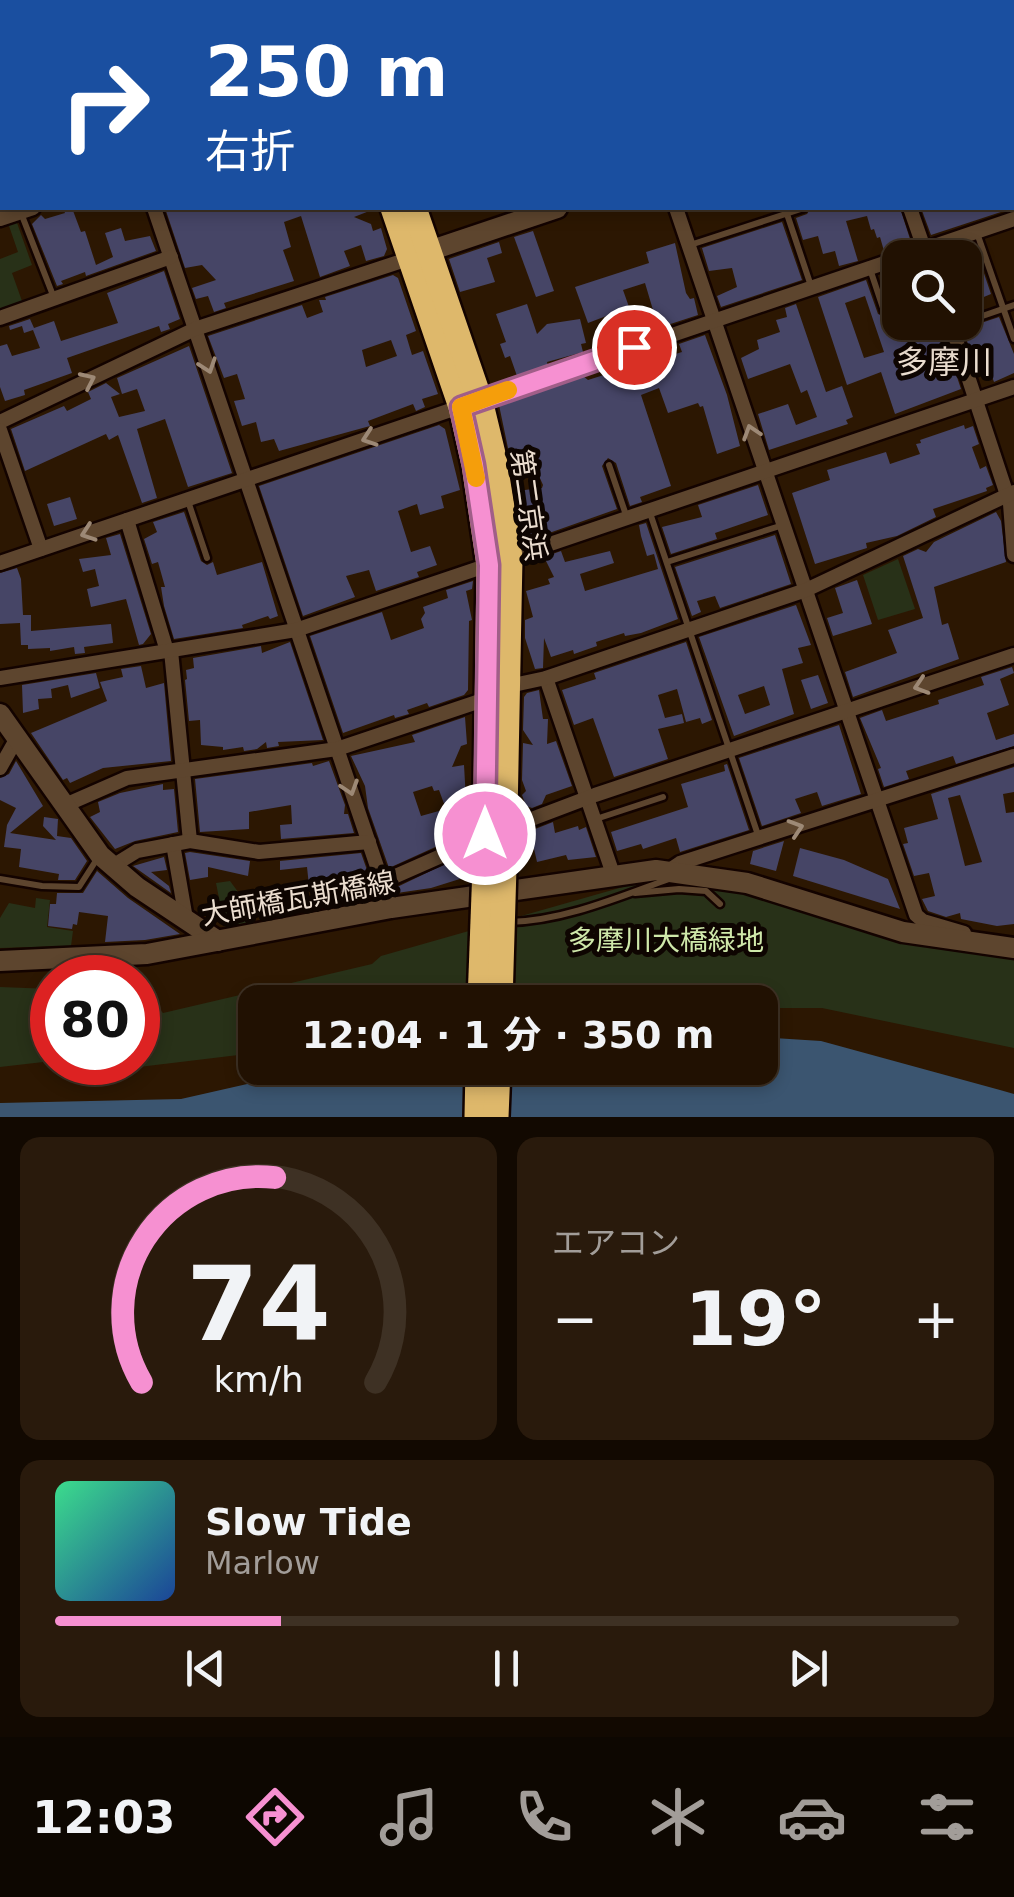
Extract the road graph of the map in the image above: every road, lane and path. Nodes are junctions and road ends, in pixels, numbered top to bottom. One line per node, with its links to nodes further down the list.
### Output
1 (23, 210): 10 (street)
2 (26, 210): 21 (lane)
3 (155, 210): 17 (street)
4 (394, 210): 16 (highway, 第二京浜)
5 (414, 210): 16 (highway, 第二京浜)
6 (545, 210): 16 (street)
7 (677, 210): 15 (street)
8 (786, 210): 15 (lane); 20 (lane)
9 (911, 210): 13 (street)
10 (0, 219)
11 (1014, 219): 12 (street)
12 (976, 232): 14 (street); 24 (lane)
13 (921, 240)
14 (957, 240)
15 (689, 246): 27 (street)
16 (420, 254): 28 (street); 33 (highway, 第二京浜)
17 (171, 257): 21 (street); 28 (street)
18 (882, 265): 19 (street)
19 (870, 268): 20 (street); 22 (lane)
20 (812, 287): 27 (street)
21 (54, 298): 26 (street)
22 (882, 305)
23 (1014, 305): 24 (lane)
24 (1003, 309): 25 (lane); 30 (lane)
25 (982, 315)
26 (0, 318)
27 (714, 320): 33 (street); 37 (street, one-way to 27)
28 (196, 329): 34 (street, one-way to 28); 38 (street, one-way to 38)
29 (961, 340): 32 (street)
30 (1014, 340)
31 (1014, 386): 32 (street)
32 (975, 400): 37 (street); 39 (street)
33 (470, 403): 38 (street, one-way to 38); 48 (highway, 第二京浜)
34 (0, 422)
35 (0, 430): 45 (street)
36 (609, 464): 42 (lane)
37 (764, 471): 41 (street); 44 (street)
38 (246, 480): 40 (street); 53 (street)
39 (1010, 494): 46 (street); 51 (street)
40 (187, 500): 43 (street); 47 (lane)
41 (649, 509): 42 (street); 50 (lane)
42 (627, 516): 48 (street)
43 (126, 520): 45 (street, one-way to 45); 54 (street)
44 (783, 524): 50 (lane); 51 (street)
45 (41, 549): 49 (street)
46 (1014, 555)
47 (207, 558)
48 (499, 561): 53 (street); 58 (highway, 第二京浜); 59 (highway, 第二京浜)
49 (0, 562)
50 (667, 562): 52 (lane)
51 (806, 590): 52 (street); 60 (street)
52 (689, 629): 57 (street); 64 (lane)
53 (296, 630): 54 (street); 63 (street)
54 (169, 651): 56 (street); 67 (street)
55 (1014, 655): 60 (street, one-way to 60)
56 (0, 678)
57 (546, 678): 58 (street); 68 (street)
58 (509, 686): 80 (highway, 第二京浜)
59 (486, 699): 63 (street); 80 (highway, 第二京浜)
60 (847, 710): 64 (street); 70 (street)
61 (0, 714): 62 (street)
62 (17, 738): 66 (street); 71 (street)
63 (338, 749): 67 (street); 76 (street, one-way to 76)
64 (731, 750): 68 (street); 74 (lane)
65 (1014, 756): 70 (street)
66 (0, 768)
67 (184, 772): 71 (street); 75 (street)
68 (588, 797): 72 (street); 73 (street)
69 (662, 797): 72 (lane)
70 (878, 801): 74 (street, one-way to 70); 91 (street)
71 (63, 806): 79 (street)
72 (595, 819): 82 (street)
73 (521, 823)
74 (760, 840): 81 (street)
75 (190, 842): 76 (street); 77 (street)
76 (368, 842): 84 (street)
77 (173, 844): 79 (street); 88 (street)
78 (457, 848): 84 (street)
79 (105, 861): 83 (lane); 88 (street)
80 (495, 867): 94 (highway, 第二京浜, bridge); 95 (highway, 第二京浜, bridge)
81 (671, 870): 82 (street, 大師橋瓦斯橋線); 85 (lane); 91 (street, 大師橋瓦斯橋線)
82 (613, 874): 87 (street, 大師橋瓦斯橋線)
83 (0, 878)
84 (382, 882): 87 (street)
85 (634, 892): 86 (lane); 89 (lane)
86 (720, 904)
87 (391, 908): 90 (street, 大師橋瓦斯橋線)
88 (186, 919): 90 (street)
89 (507, 922)
90 (218, 941): 93 (street, 大師橋瓦斯橋線)
91 (977, 943): 92 (street, 大師橋瓦斯橋線)
92 (1014, 948)
93 (0, 961)
94 (482, 985)
95 (499, 985)
96 (477, 1085): 98 (highway)
97 (497, 1085): 99 (highway)
98 (476, 1117)
99 (496, 1117)

